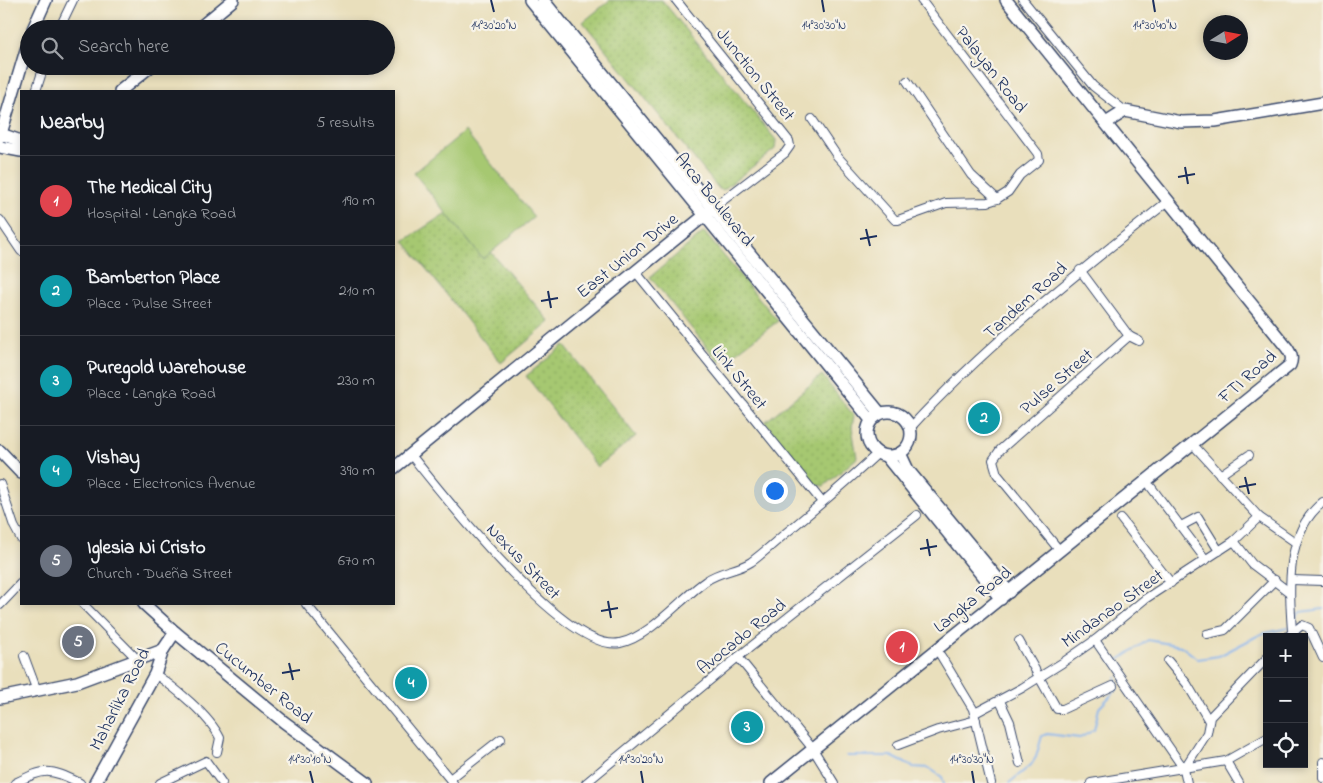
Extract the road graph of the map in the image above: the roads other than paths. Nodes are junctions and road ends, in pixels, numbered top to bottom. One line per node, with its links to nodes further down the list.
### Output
1 (46, 0): 10 (street)
2 (74, 0): 11 (street)
3 (233, 0): 12 (street)
4 (530, 0): 30 (street, Arca Boulevard)
5 (543, 0): 30 (street, Arca Boulevard)
6 (676, 0): 26 (street, Junction Street)
7 (921, 0): 28 (street, Palayan Road)
8 (1006, 0): 22 (street, FTI Road)
9 (1022, 0): 20 (street)
10 (37, 20)
11 (64, 20)
12 (209, 20)
13 (20, 69): 23 (street)
14 (41, 75): 17 (street)
15 (140, 75): 18 (street)
16 (907, 81): 28 (street)
17 (36, 90)
18 (121, 90)
19 (1323, 103): 20 (street)
20 (1125, 112): 22 (street)
21 (812, 119): 28 (street)
22 (1106, 123): 29 (street, FTI Road)
23 (0, 135): 24 (street)
24 (20, 140)
25 (0, 146): 27 (street)
26 (790, 146): 30 (street, East Union Drive)
27 (20, 151)
28 (997, 199)
29 (1167, 202): 33 (street, Tandem Road); 59 (street, FTI Road)
30 (709, 211): 34 (street, East Union Drive); 37 (street, Arca Boulevard)
31 (0, 221): 32 (street)
32 (20, 250)
33 (1080, 270): 35 (street); 38 (street, Tandem Road)
34 (635, 272): 43 (street, East Union Drive); 50 (street, Link Street)
35 (1129, 336): 36 (street); 59 (street, Pulse Street)
36 (1139, 341)
37 (876, 417): 38 (street); 42 (street)
38 (910, 428): 41 (street)
39 (1197, 449): 47 (street)
40 (0, 451): 46 (street)
41 (900, 453): 42 (street); 68 (street)
42 (882, 454): 50 (street, Nexus Street); 68 (street)
43 (411, 455): 45 (street, East Union Drive); 50 (street, Nexus Street)
44 (1249, 455): 47 (street)
45 (395, 467)
46 (20, 472)
47 (1220, 475): 53 (street)
48 (0, 484): 56 (street)
49 (1151, 487): 55 (street)
50 (822, 502)
51 (1323, 502): 58 (street)
52 (917, 515): 82 (street, Avocado Road)
53 (1259, 517): 57 (street, Mindanao Street); 58 (street)
54 (1121, 518): 65 (street)
55 (1181, 526): 60 (street); 61 (street)
56 (20, 537)
57 (1234, 540): 60 (street, Mindanao Street); 62 (street)
58 (1295, 542): 63 (street)
59 (1060, 551): 68 (street, Langka Road)
60 (1219, 551): 61 (street, Mindanao Street)
61 (1206, 560): 65 (street, Mindanao Street)
62 (1275, 580): 67 (street); 76 (street)
63 (1291, 580): 64 (street); 67 (street)
64 (1323, 581)
65 (1171, 583): 77 (street, Mindanao Street)
66 (20, 584): 69 (street)
67 (1289, 592): 74 (street)
68 (1005, 596): 98 (street, Langka Road)
69 (0, 605)
70 (84, 605): 84 (street)
71 (145, 605): 73 (street, Cucumber Road)
72 (307, 605): 105 (street)
73 (174, 632): 79 (street, Maharlika Road); 111 (street, Cucumber Road)
74 (1289, 633)
75 (1290, 633): 83 (street)
76 (1207, 634)
77 (1095, 640): 88 (street, Mindanao Street); 103 (street)
78 (1019, 641): 88 (street)
79 (162, 650): 84 (street); 87 (street, Maharlika Road)
80 (24, 656): 90 (street)
81 (941, 656): 93 (street)
82 (738, 657): 98 (street); 112 (street, Avocado Road)
83 (1323, 658)
84 (138, 660): 90 (street)
85 (1168, 661): 94 (street)
86 (1263, 662): 94 (street)
87 (155, 674): 99 (street); 108 (street, Maharlika Road)
88 (1040, 677): 89 (street); 92 (street, Mindanao Street)
89 (1113, 686)
90 (37, 691): 91 (street)
91 (0, 698)
92 (1000, 701): 93 (street, Mindanao Street); 102 (street)
93 (975, 716): 97 (street, Mindanao Street); 115 (street)
94 (1210, 722): 103 (street)
95 (501, 739): 105 (street)
96 (1263, 740): 100 (street)
97 (898, 745)
98 (813, 749): 113 (street, Langka Road); 114 (street)
99 (217, 752)
100 (1226, 761): 103 (street); 118 (street)
101 (1323, 762): 104 (street)
102 (1020, 763)
103 (1184, 769): 116 (street); 117 (street)
104 (1323, 778)
105 (452, 781)
106 (15, 783): 107 (street)
107 (80, 783)
108 (95, 783)
109 (160, 783): 110 (street)
110 (222, 783)
111 (367, 783)
112 (586, 783)
113 (771, 783)
114 (834, 783)
115 (992, 783)
116 (1091, 783)
117 (1187, 783)
118 (1239, 783)

